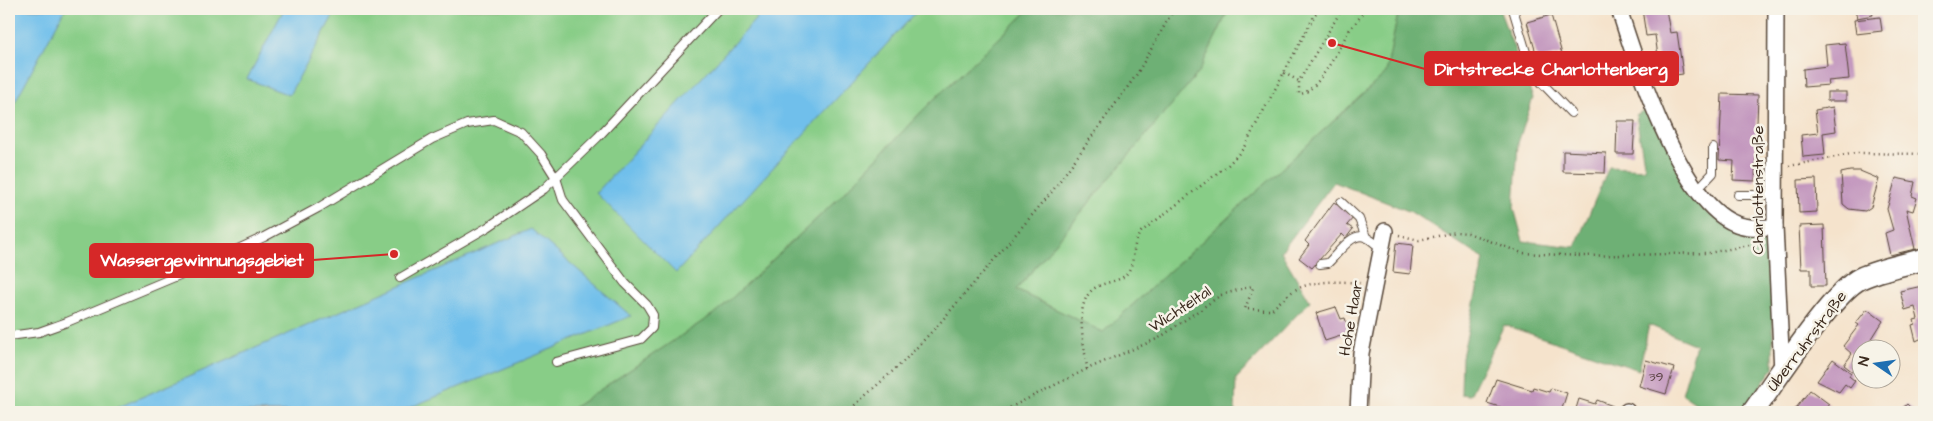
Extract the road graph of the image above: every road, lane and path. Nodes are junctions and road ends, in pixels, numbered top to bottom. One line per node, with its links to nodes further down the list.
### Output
1 (718, 9): 15 (lane)
2 (1174, 9): 32 (path)
3 (1318, 9): 9 (path)
4 (1342, 9): 10 (path)
5 (1361, 9): 10 (path)
6 (1513, 9): 11 (lane)
7 (1619, 9): 16 (street)
8 (1776, 9): 14 (street, Charlottenstraße)
9 (1284, 73): 10 (path); 30 (path)
10 (1299, 81)
11 (1571, 113)
12 (1713, 148): 16 (lane)
13 (1924, 154): 14 (path)
14 (1776, 169): 18 (street, Charlottenstraße)
15 (556, 178): 26 (lane); 28 (lane); 29 (lane)
16 (1698, 189): 21 (street)
17 (1738, 195): 18 (lane)
18 (1775, 195): 21 (street, Charlottenstraße)
19 (1341, 202): 22 (lane)
20 (1385, 231): 21 (path); 23 (street, Hohe Haar)
21 (1775, 232): 31 (street, Charlottenstraße)
22 (1366, 237): 23 (lane); 25 (lane)
23 (1381, 249): 27 (street, Hohe Haar)
24 (1924, 259): 31 (main road, Überruhrstraße)
25 (1320, 264)
26 (400, 278)
27 (1374, 284): 30 (path, Wichteltal); 34 (street, Hohe Haar)
28 (9, 336)
29 (556, 362)
30 (1087, 369): 33 (path, Wichteltal)
31 (1782, 371): 35 (main road, Überruhrstraße)
32 (847, 412)
33 (1001, 412)
34 (1358, 412)
35 (1753, 412)

